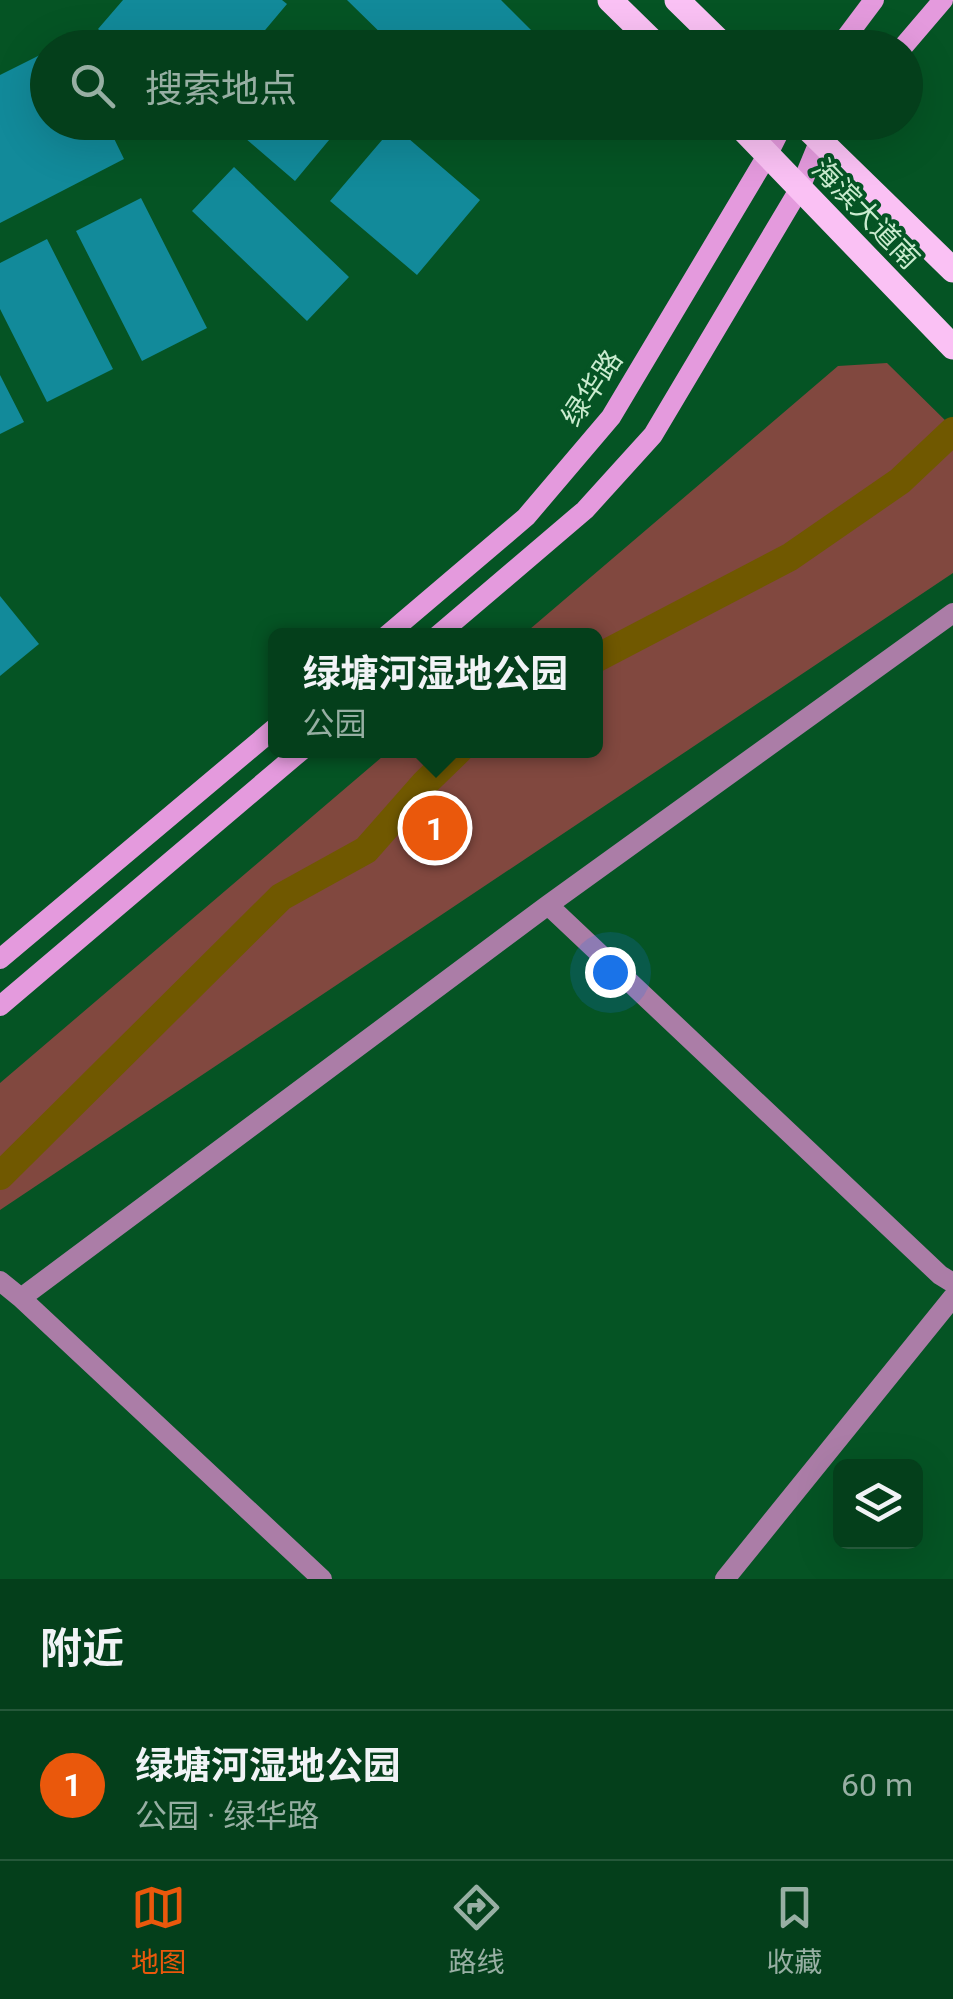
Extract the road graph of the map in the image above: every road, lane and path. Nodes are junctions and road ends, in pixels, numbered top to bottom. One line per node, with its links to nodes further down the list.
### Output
1 (610, 0): 5 (main road)
2 (677, 0): 6 (main road)
3 (874, 0): 7 (main road)
4 (943, 0): 8 (main road)
5 (641, 30)
6 (708, 30)
7 (852, 30)
8 (917, 30)
9 (754, 140): 13 (main road, 海滨大道南)
10 (775, 140): 13 (main road, 绿华路)
11 (815, 140): 14 (main road)
12 (829, 140): 15 (main road, 海滨大道南)
13 (768, 154): 14 (main road, 海滨大道南); 18 (main road, 绿华路)
14 (800, 188): 16 (main road, 海滨大道南); 19 (main road)
15 (953, 270)
16 (953, 347)
17 (953, 613): 22 (street)
18 (395, 628)
19 (446, 628)
20 (268, 734): 23 (main road)
21 (293, 758): 24 (main road)
22 (548, 904): 26 (street); 28 (street)
23 (0, 958)
24 (0, 1006)
25 (1, 1283): 28 (street)
26 (953, 1283)
27 (953, 1297): 30 (street)
28 (21, 1298): 29 (street)
29 (322, 1579)
30 (725, 1579)

